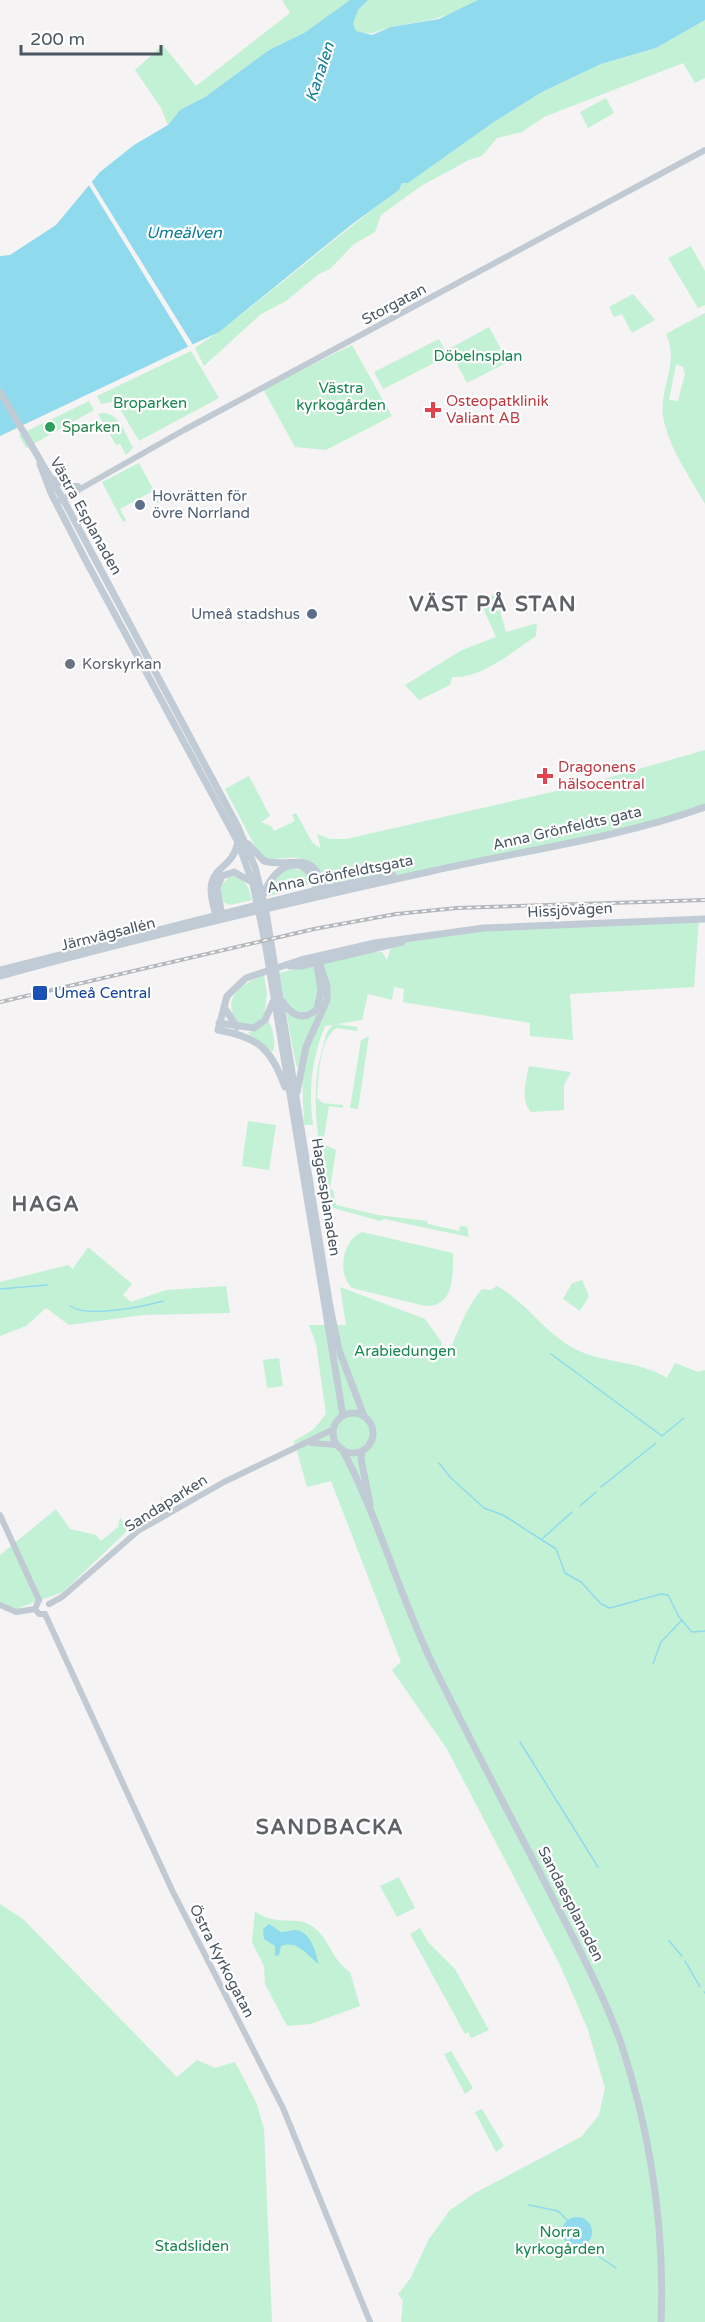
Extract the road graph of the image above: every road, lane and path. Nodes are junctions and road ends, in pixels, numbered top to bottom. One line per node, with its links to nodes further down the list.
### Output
1 (705, 150): 5 (street, Storgatan)
2 (0, 392): 3 (main road)
3 (38, 458): 4 (main road, Västra Esplanaden); 7 (main road, Västra Esplanaden)
4 (51, 478): 6 (street); 7 (main road, Västra Esplanaden)
5 (94, 479): 6 (street, Storgatan); 7 (street, Storgatan)
6 (78, 486): 7 (street, Storgatan)
7 (58, 499): 9 (main road, Västra Esplanaden); 9 (main road, Västra Esplanaden)
8 (705, 807): 10 (main road, Anna Grönfeldts gata)
9 (240, 839): 11 (main road, Västra Esplanaden); 12 (main road); 13 (main road, Västra Esplanaden); 14 (main road)
10 (435, 870): 12 (main road, Anna Grönfeldtsgata)
11 (253, 884): 13 (main road, Västra Esplanaden); 14 (main road)
12 (321, 892): 13 (main road); 14 (main road, Anna Grönfeldtsgata)
13 (261, 894): 22 (main road, Hagaesplanaden)
14 (219, 917): 19 (main road, Järnvägsallén); 20 (main road, Järnvägsallén)
15 (703, 919): 16 (main road, Hissjövägen)
16 (317, 959): 17 (main road, Hissjövägen); 18 (main road, Hissjövägen); 21 (main road); 26 (main road)
17 (286, 966): 18 (main road, Hissjövägen); 23 (main road, Hissjövägen)
18 (301, 966): 21 (main road)
19 (0, 970)
20 (0, 976)
21 (318, 976): 22 (main road)
22 (277, 1000): 25 (main road); 26 (main road, Hagaesplanaden)
23 (223, 1006): 24 (main road, Hissjövägen); 25 (main road)
24 (218, 1027): 25 (main road); 26 (main road)
25 (237, 1027)
26 (294, 1102): 27 (main road, Hagaesplanaden); 28 (main road, Hagaesplanaden)
27 (343, 1416): 28 (main road); 29 (main road)
28 (364, 1416): 32 (main road)
29 (334, 1429): 30 (street, Sandaparken); 31 (main road)
30 (309, 1443): 31 (street, Sandaparken); 36 (street, Sandaparken)
31 (340, 1447): 32 (main road); 34 (main road, Sandaesplanaden)
32 (362, 1451): 34 (main road, Sandaesplanaden)
33 (0, 1515): 35 (street)
34 (374, 1521): 41 (main road, Sandaesplanaden)
35 (39, 1600): 36 (street); 38 (street)
36 (49, 1604): 39 (street)
37 (0, 1605): 38 (street)
38 (35, 1609): 39 (street)
39 (45, 1614): 40 (street, Östra Kyrkogatan)
40 (370, 2322)
41 (661, 2322)

